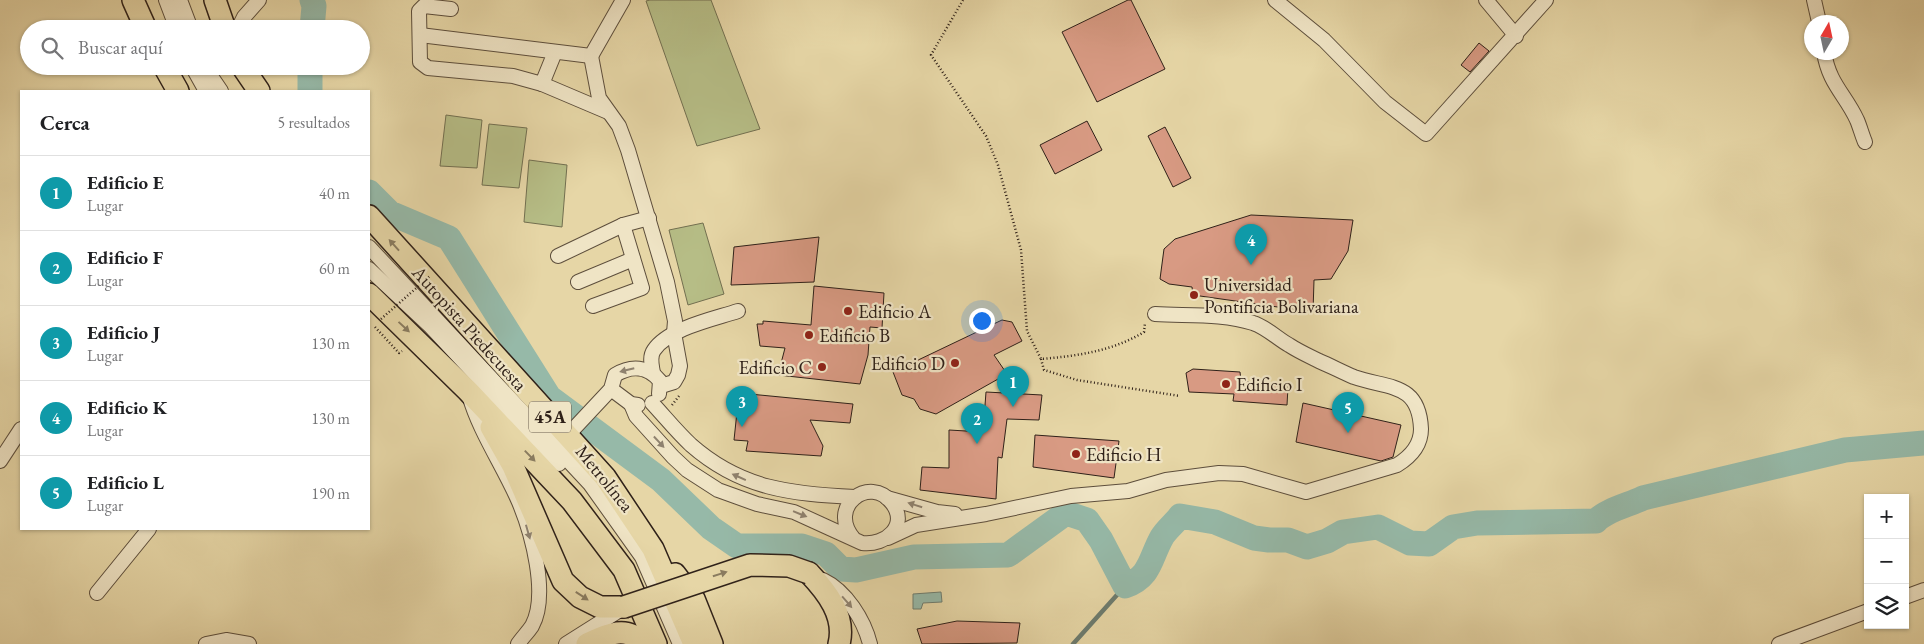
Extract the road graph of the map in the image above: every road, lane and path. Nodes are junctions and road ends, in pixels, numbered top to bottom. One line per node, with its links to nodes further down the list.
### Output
1 (132, 0): 14 (highway)
2 (166, 0): 15 (street)
3 (180, 0): 16 (street)
4 (259, 0): 13 (street)
5 (623, 0): 20 (street)
6 (964, 0): 48 (path)
7 (1275, 0): 18 (street)
8 (1486, 0): 18 (street)
9 (1546, 0): 18 (street)
10 (1814, 0): 12 (street)
11 (450, 9): 17 (street)
12 (1817, 15)
13 (229, 19)
14 (142, 20)
15 (174, 20)
16 (188, 20)
17 (420, 35): 19 (street); 26 (street)
18 (1516, 36)
19 (555, 52): 20 (street); 26 (street)
20 (591, 56): 31 (street)
21 (1825, 60): 32 (street)
22 (169, 75): 27 (highway)
23 (197, 75): 28 (street)
24 (210, 75): 29 (street)
25 (248, 75): 30 (highway)
26 (542, 84): 31 (street)
27 (177, 90)
28 (205, 90)
29 (220, 90)
30 (258, 90)
31 (610, 113): 34 (street)
32 (1865, 142)
33 (370, 217): 56 (highway, Autopista Piedecuesta / 45A, one-way to 33)
34 (648, 218): 35 (street); 47 (street)
35 (623, 226): 37 (street); 38 (street)
36 (370, 248): 80 (street, Metrolínea)
37 (558, 256)
38 (633, 259): 41 (street); 43 (street)
39 (370, 269): 79 (street, Metrolínea)
40 (430, 276): 46 (path, bridge)
41 (578, 282)
42 (371, 298): 52 (highway, 45A, one-way to 52)
43 (593, 306)
44 (738, 311): 47 (street)
45 (1158, 314): 48 (path); 61 (street)
46 (381, 319)
47 (674, 333): 49 (street); 50 (street)
48 (1041, 359): 53 (path)
49 (654, 373): 50 (street); 51 (street, one-way to 51)
50 (661, 386): 54 (street)
51 (611, 389): 55 (street); 56 (street)
52 (468, 391): 70 (highway, one-way to 70); 74 (street, one-way to 74); 78 (highway, 45A, one-way to 78)
53 (1180, 396)
54 (652, 403): 55 (street); 59 (street, one-way to 54)
55 (631, 404): 64 (street, one-way to 64)
56 (573, 430): 65 (highway, Autopista Piedecuesta / 45A)
57 (20, 431): 58 (street)
58 (0, 461)
59 (855, 496): 60 (street); 64 (street)
60 (887, 498): 61 (street, one-way to 60); 63 (street)
61 (978, 515): 63 (street)
62 (148, 530): 68 (street)
63 (888, 538): 64 (street)
64 (854, 539)
65 (653, 549): 81 (highway, Autopista Piedecuesta / 45A); 82 (highway)
66 (809, 573): 70 (highway, one-way to 66, bridge); 83 (highway); 84 (street, one-way to 84)
67 (1924, 590): 69 (street)
68 (97, 594)
69 (1909, 596)
70 (624, 607): 75 (street)
71 (1864, 612): 85 (street)
72 (206, 644): 73 (street)
73 (249, 644)
74 (518, 644)
75 (566, 644)
76 (587, 644): 77 (highway)
77 (642, 644)
78 (656, 644)
79 (670, 644)
80 (680, 644)
81 (694, 644)
82 (712, 644)
83 (839, 644)
84 (870, 644)
85 (1779, 644)

